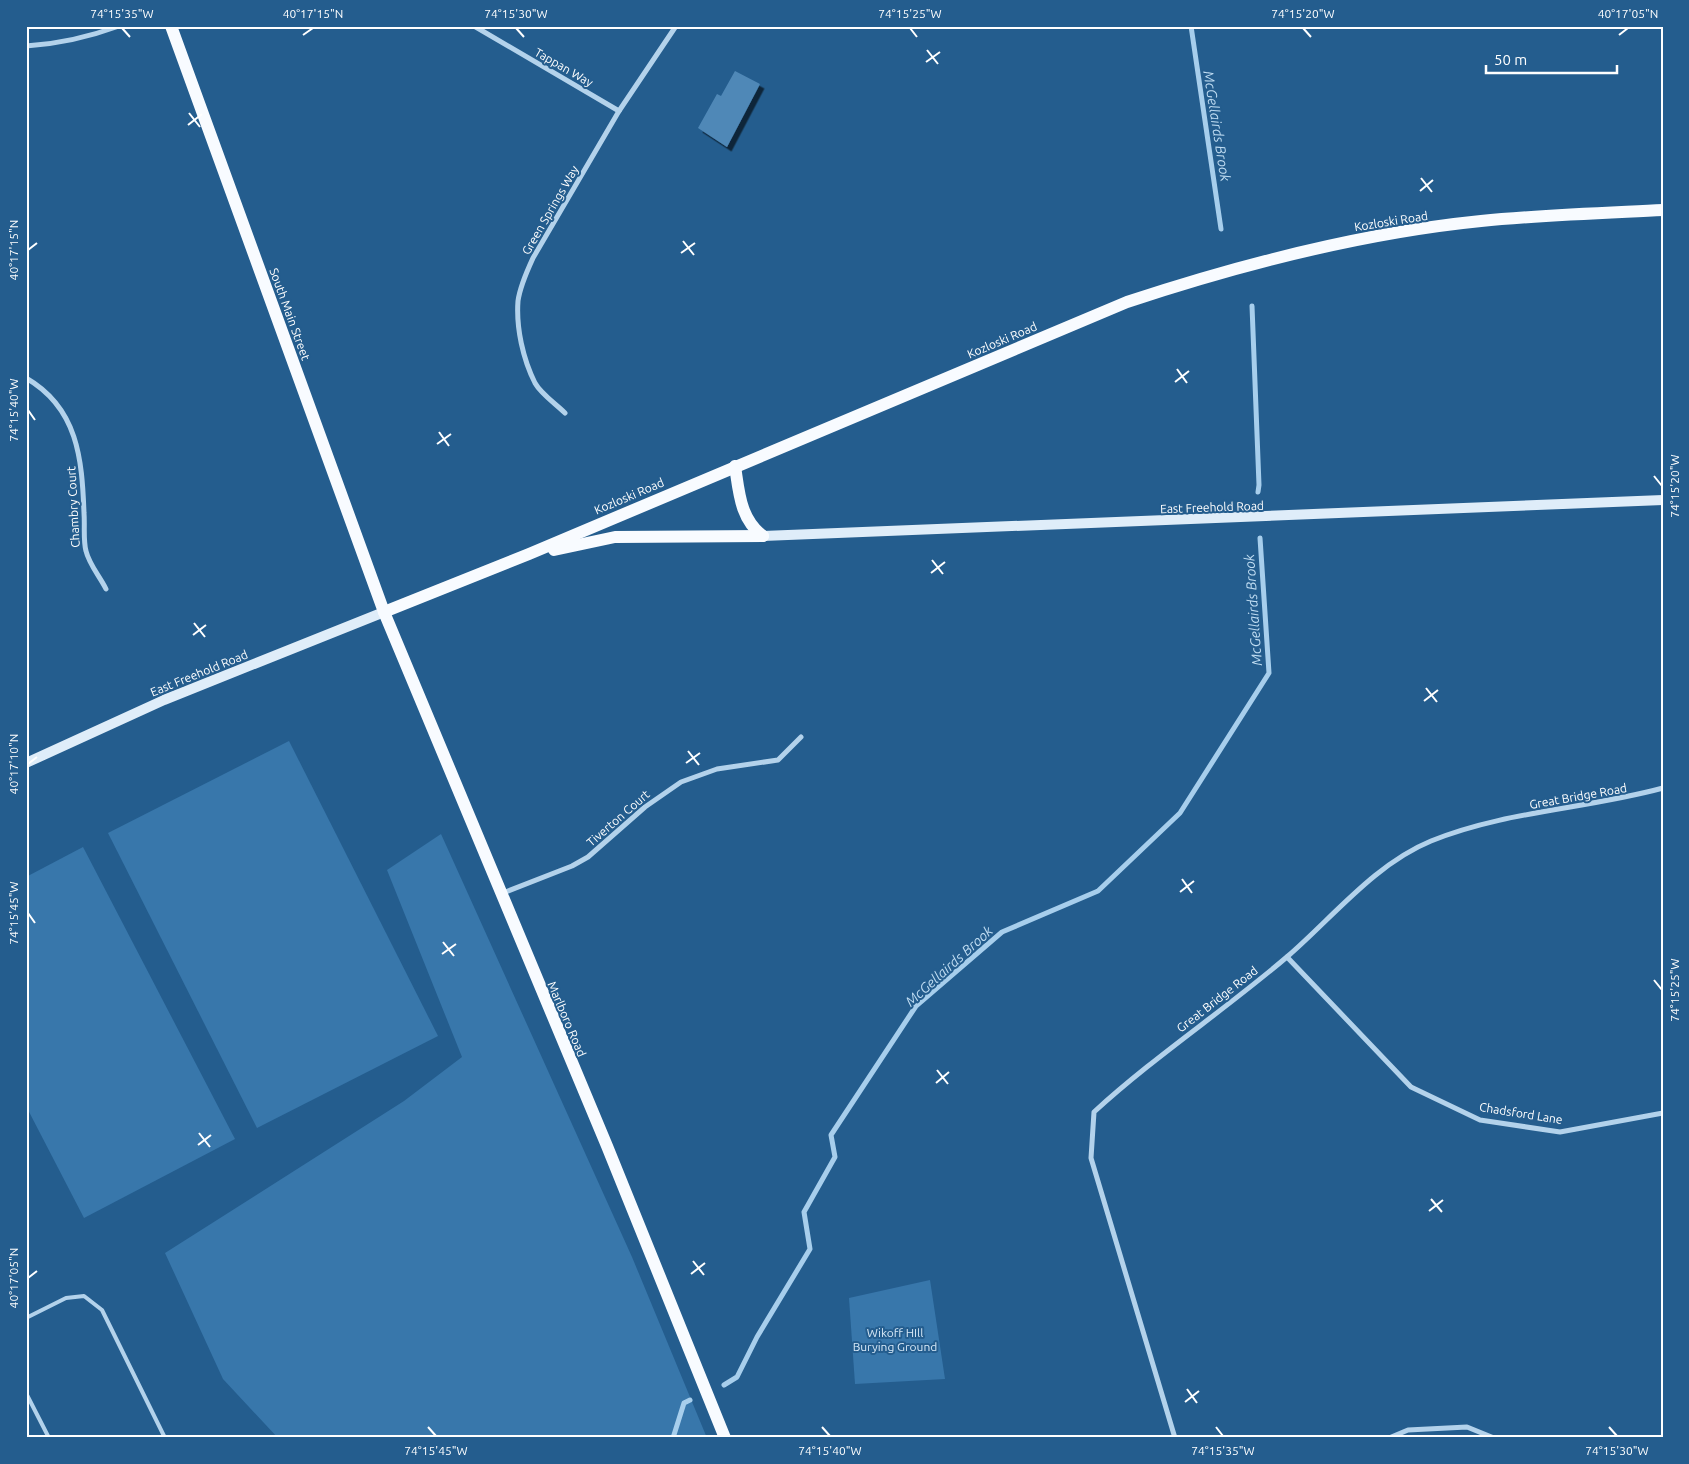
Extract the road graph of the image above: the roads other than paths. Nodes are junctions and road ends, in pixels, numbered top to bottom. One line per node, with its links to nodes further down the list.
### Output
1 (120, 26): 5 (street)
2 (171, 26): 15 (main road, South Main Street)
3 (474, 26): 6 (street, Tappan Way)
4 (676, 26): 6 (street, Green Springs Way)
5 (26, 46)
6 (619, 111): 9 (street, Green Springs Way)
7 (1663, 210): 10 (main road, Kozloski Road)
8 (26, 378): 14 (street, Chambry Court)
9 (565, 413)
10 (735, 466): 12 (main road); 13 (main road, Kozloski Road)
11 (1663, 500): 12 (street, East Freehold Road)
12 (763, 536): 13 (main road)
13 (529, 554): 15 (main road, Kozloski Road)
14 (106, 589)
15 (384, 612): 17 (street, East Freehold Road); 19 (main road, Marlboro Road)
16 (802, 737): 19 (street, Tiverton Court)
17 (26, 763)
18 (1663, 788): 20 (street, Great Bridge Road)
19 (500, 894): 26 (main road, Marlboro Road)
20 (1287, 957): 21 (street, Chadsford Lane); 27 (street, Great Bridge Road)
21 (1663, 1113)
22 (26, 1318): 25 (lane)
23 (26, 1393): 24 (lane)
24 (49, 1438)
25 (165, 1438)
26 (725, 1438)
27 (1175, 1438)
28 (1389, 1438): 29 (street)
29 (1494, 1438)

